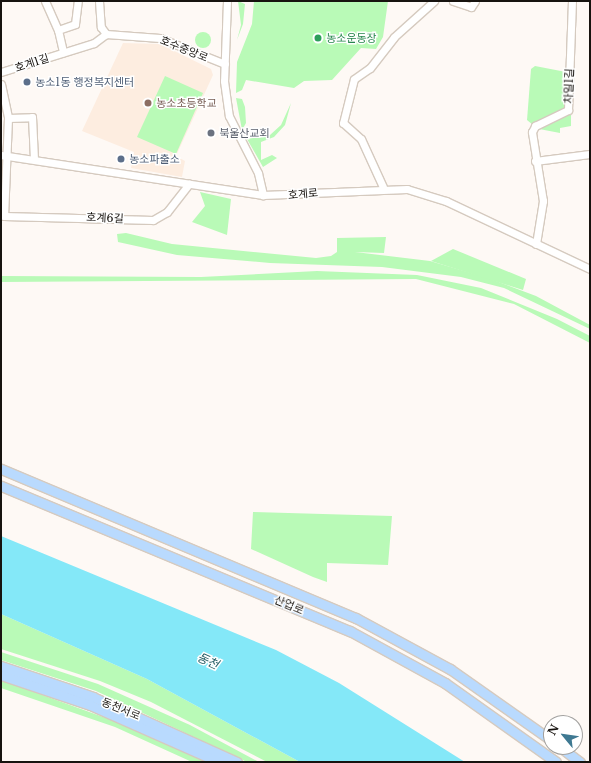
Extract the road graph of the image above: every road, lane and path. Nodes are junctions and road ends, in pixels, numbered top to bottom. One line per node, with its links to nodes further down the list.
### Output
1 (45, 1): 9 (street, 호계1길)
2 (78, 1): 9 (street)
3 (99, 1): 10 (street)
4 (227, 1): 12 (street, 호수중앙로)
5 (434, 1): 21 (street)
6 (453, 1): 7 (street)
7 (475, 1)
8 (572, 1): 19 (street, 차일1길)
9 (58, 30): 11 (street, 호계1길)
10 (106, 34): 11 (street, 호계1길); 12 (street, 호수중앙로)
11 (63, 52): 13 (street, 호계1길)
12 (225, 64): 22 (street, 호수중앙로)
13 (1, 72)
14 (1, 84): 15 (street, 호계6길)
15 (8, 118): 17 (street, 호계6길); 18 (street)
16 (590, 154): 19 (street)
17 (4, 155): 18 (street, 호계로); 23 (street, 호계6길)
18 (34, 159): 20 (street, 호계로)
19 (535, 161): 24 (street, 차일1길)
20 (189, 184): 22 (street, 호계로); 23 (street, 호계6길)
21 (383, 188): 22 (street, 호계로); 24 (street, 호계로)
22 (263, 194)
23 (3, 216)
24 (536, 244): 25 (street, 호계로)
25 (590, 269)
26 (1, 470): 30 (main road, 산업로)
27 (1, 486): 34 (main road, 산업로)
28 (1, 666): 33 (main road, 동천서로)
29 (1, 675): 32 (main road, 동천서로)
30 (543, 734)
31 (571, 755): 35 (main road)
32 (219, 762)
33 (237, 762)
34 (556, 762)
35 (580, 762)

